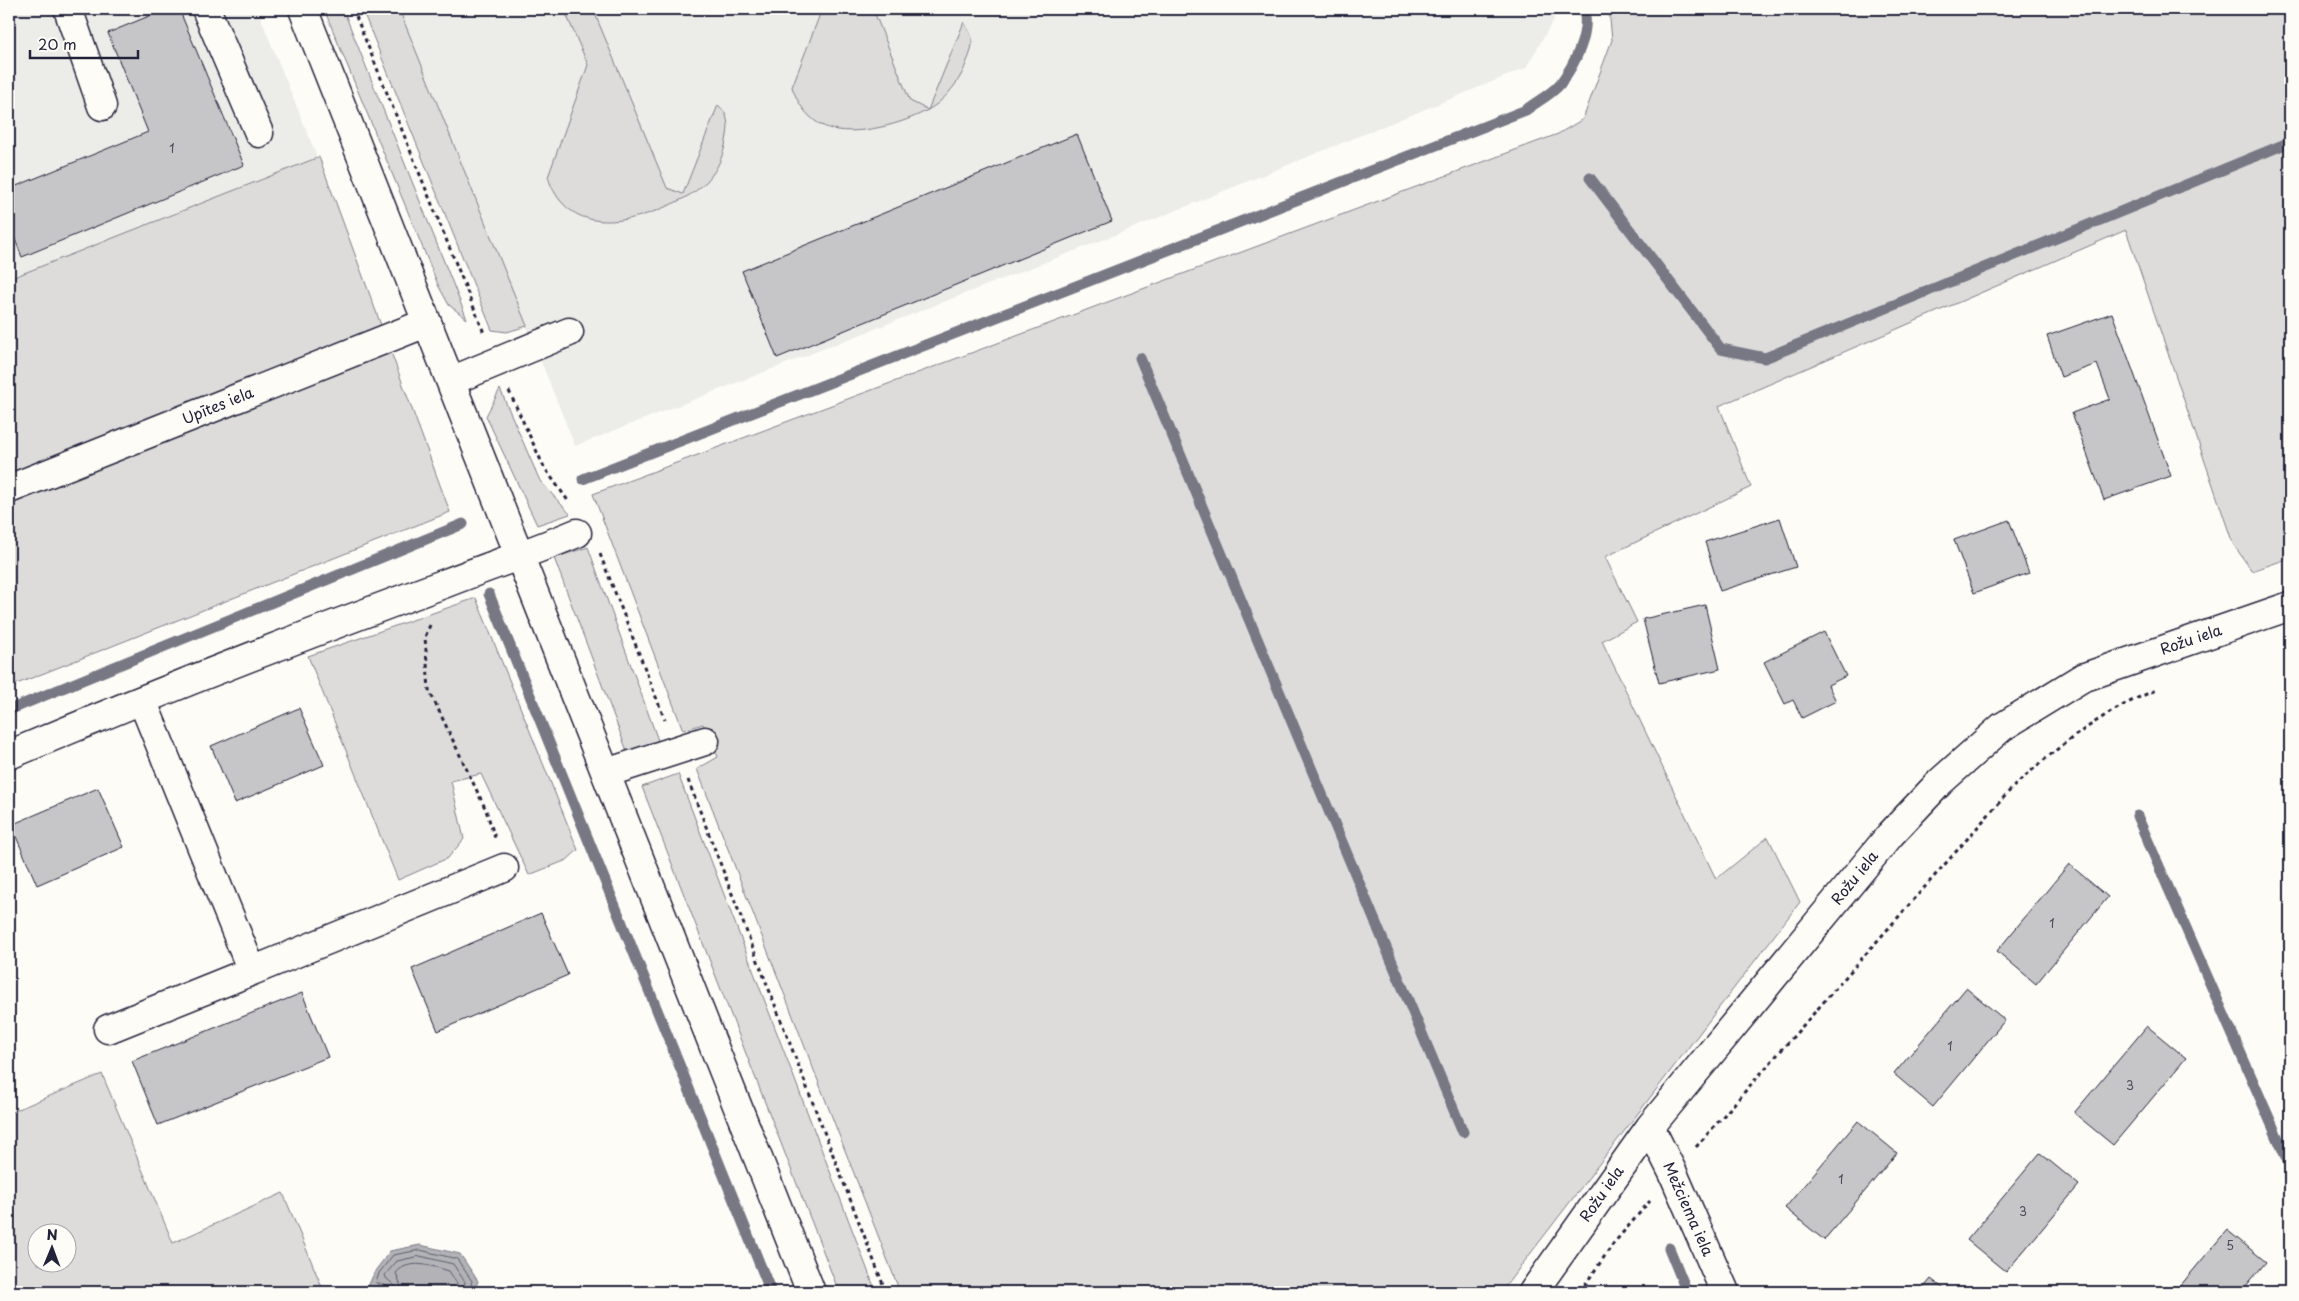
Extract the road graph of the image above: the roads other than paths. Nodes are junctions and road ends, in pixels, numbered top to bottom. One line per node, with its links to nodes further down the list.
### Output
1 (68, 9): 4 (street)
2 (206, 9): 5 (street)
3 (303, 9): 6 (street)
4 (102, 106)
5 (259, 133)
6 (426, 323): 8 (street); 9 (street, Upītes iela)
7 (569, 332): 8 (street)
8 (450, 381): 11 (street)
9 (9, 489)
10 (577, 533): 11 (street)
11 (521, 556): 13 (street); 16 (street)
12 (2290, 606): 20 (street, Rožu iela)
13 (142, 700): 15 (street); 18 (street)
14 (705, 741): 16 (street)
15 (9, 755)
16 (606, 773): 21 (street)
17 (504, 868): 18 (street)
18 (252, 971): 19 (street)
19 (108, 1029)
20 (1650, 1127): 22 (street, Rožu iela); 23 (street, Mežciema iela)
21 (811, 1292)
22 (1533, 1292)
23 (1725, 1292)

